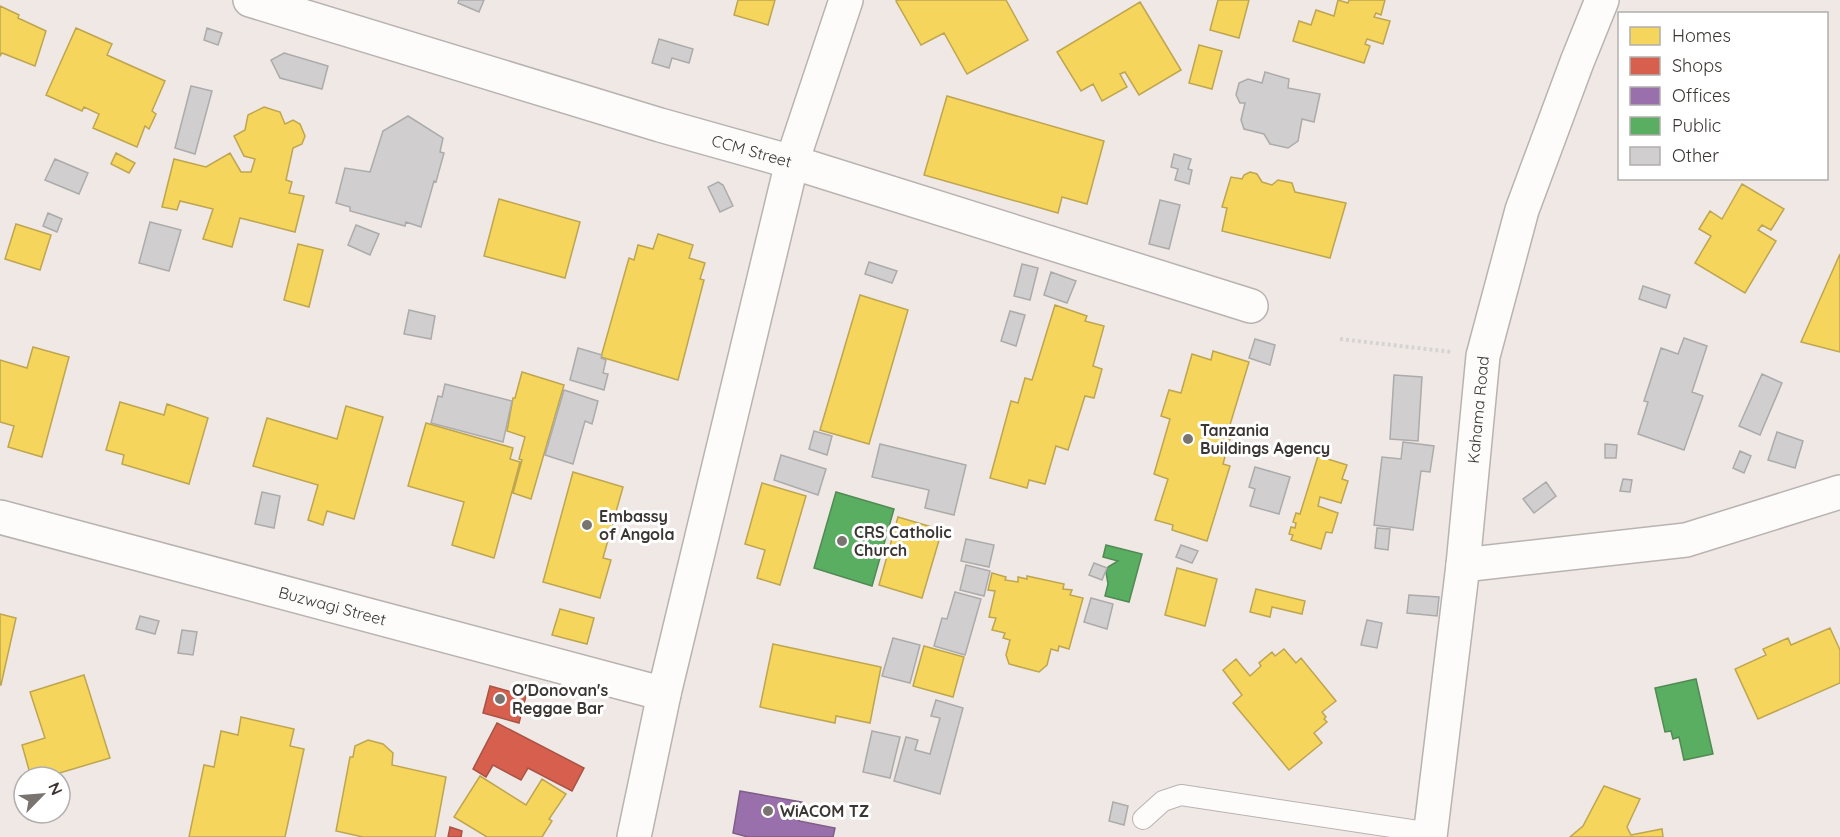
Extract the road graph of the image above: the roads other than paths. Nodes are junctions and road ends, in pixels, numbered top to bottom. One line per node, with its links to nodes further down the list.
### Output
1 (250, 0): 4 (street, CCM Street)
2 (846, 0): 4 (street)
3 (1602, 0): 8 (street, Kahama Road)
4 (792, 162): 5 (street, CCM Street); 9 (street)
5 (1251, 306)
6 (1840, 492): 8 (street)
7 (0, 517): 9 (street, Buzwagi Street)
8 (1463, 565): 11 (street, Kahama Road)
9 (664, 694): 12 (street)
10 (1143, 819): 11 (lane)
11 (1430, 835)
12 (634, 837)

